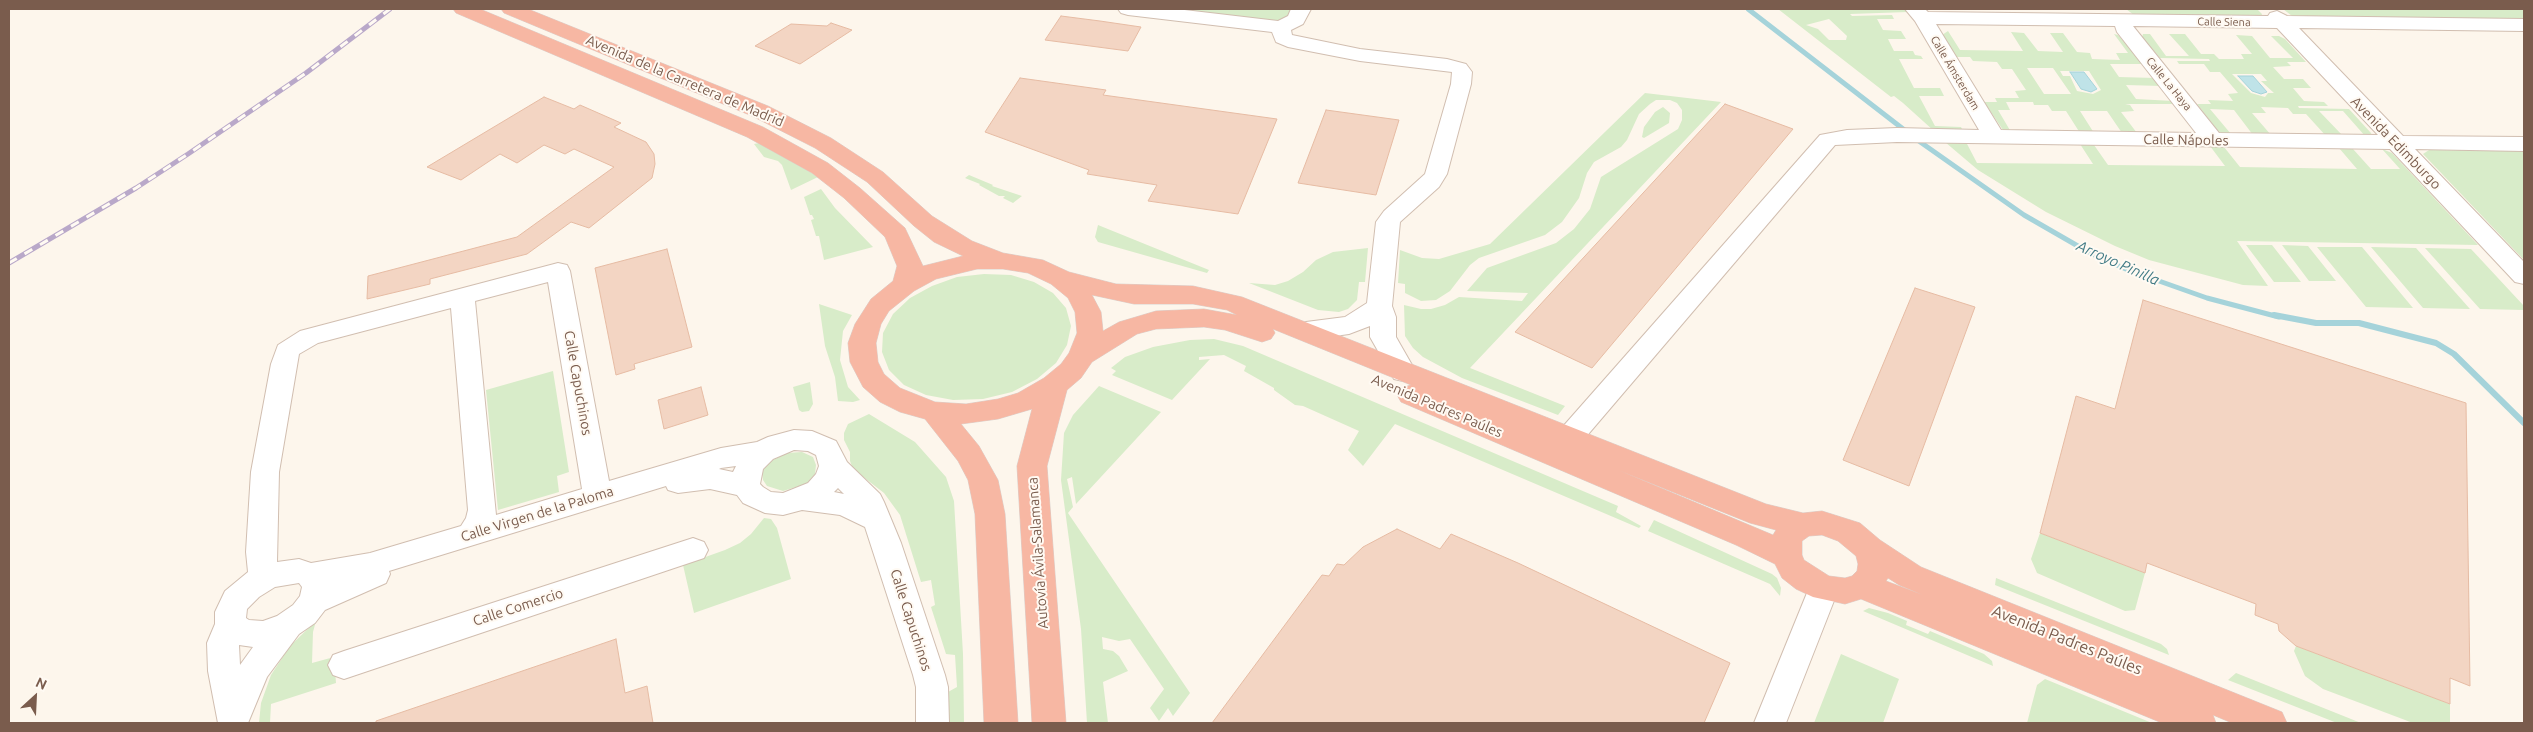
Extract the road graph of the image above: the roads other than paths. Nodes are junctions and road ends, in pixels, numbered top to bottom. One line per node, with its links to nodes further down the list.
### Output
1 (463, 9): 18 (highway, Avenida de la Carretera de Madrid)
2 (511, 9): 15 (highway, Avenida de la Carretera de Madrid)
3 (1128, 9): 9 (street)
4 (1301, 9): 9 (street)
5 (1922, 18): 6 (street, Calle Siena); 11 (street, Calle Ámsterdam)
6 (2117, 18): 7 (street, Calle Siena); 12 (street, Calle La Haya)
7 (2281, 21): 8 (street, Calle Siena); 10 (street, Calle Siena); 13 (street, Avenida Edimburgo)
8 (2524, 25)
9 (1282, 27): 20 (street)
10 (2524, 34)
11 (1994, 137): 12 (street, Calle Nápoles); 26 (street, Calle Nápoles)
12 (2214, 141): 13 (street, Calle Nápoles)
13 (2396, 143): 14 (street, Calle Nápoles); 16 (street, Avenida Edimburgo)
14 (2524, 144)
15 (1003, 261): 17 (highway); 18 (highway)
16 (2524, 276)
17 (1060, 278): 21 (highway, Avenida Padres Paúles); 22 (highway)
18 (905, 285): 25 (highway)
19 (462, 296): 30 (street, Calle Capuchinos); 34 (street); 38 (street)
20 (1379, 306): 21 (street); 23 (street)
21 (1306, 331): 23 (highway, Avenida Padres Paúles)
22 (1082, 355): 24 (highway); 37 (highway, Avenida Padres Paúles)
23 (1404, 372): 26 (highway, Avenida Padres Paúles)
24 (1054, 385): 25 (highway); 48 (highway, Autovía Ávila-Salamanca)
25 (934, 412): 47 (highway)
26 (1569, 438): 33 (highway, Avenida Padres Paúles)
27 (763, 452): 28 (street); 29 (street); 30 (street, Calle Virgen de la Paloma)
28 (833, 466): 31 (street); 32 (street, Calle Capuchinos)
29 (746, 486): 31 (street); 40 (street, Calle Virgen de la Paloma)
30 (597, 496): 34 (street, Calle Virgen de la Paloma)
31 (802, 499): 32 (street)
32 (876, 519): 46 (street, Calle Capuchinos)
33 (1803, 525): 35 (highway); 37 (highway)
34 (471, 534): 40 (street, Calle Virgen de la Paloma)
35 (1869, 549): 39 (highway); 51 (highway, Avenida Padres Paúles)
36 (693, 550): 44 (street, Calle Comercio)
37 (1786, 555): 41 (highway)
38 (264, 578): 40 (street); 42 (street)
39 (1862, 586): 41 (highway); 50 (highway, Avenida Padres Paúles)
40 (313, 588): 43 (street)
41 (1824, 588): 49 (street)
42 (231, 624): 43 (street); 45 (street)
43 (288, 625): 45 (street)
44 (344, 665)
45 (233, 720)
46 (933, 723)
47 (1000, 723)
48 (1049, 723)
49 (1770, 723)
50 (2199, 723)
51 (2270, 723)

